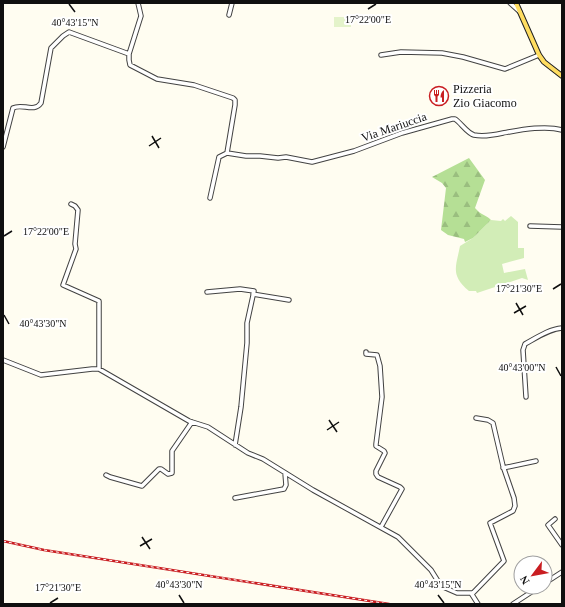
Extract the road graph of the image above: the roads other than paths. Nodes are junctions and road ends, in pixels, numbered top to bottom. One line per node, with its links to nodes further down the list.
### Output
1 (138, 3): 7 (street)
2 (232, 3): 6 (street)
3 (510, 3): 5 (street)
4 (516, 3): 5 (main road)
5 (520, 12): 9 (main road)
6 (229, 15)
7 (129, 54): 12 (street); 13 (street)
8 (381, 55): 9 (street)
9 (539, 55): 10 (main road)
10 (562, 76)
11 (562, 130): 13 (street, Via Mariuccia)
12 (3, 147)
13 (227, 152): 14 (street)
14 (210, 198)
15 (71, 204): 24 (street)
16 (530, 226): 17 (street)
17 (562, 227)
18 (207, 292): 19 (street)
19 (253, 294): 20 (street); 28 (street)
20 (289, 300)
21 (562, 328): 25 (street)
22 (366, 352): 35 (street)
23 (3, 360): 24 (street)
24 (99, 369): 27 (street)
25 (526, 397)
26 (476, 418): 30 (street)
27 (192, 422): 28 (street); 32 (street)
28 (235, 445): 31 (street)
29 (536, 461): 30 (street)
30 (503, 468): 39 (street)
31 (285, 474): 33 (street); 35 (street)
32 (106, 475)
33 (235, 498)
34 (555, 519): 36 (street)
35 (380, 527): 39 (street)
36 (562, 545)
37 (562, 572): 38 (street)
38 (553, 578)
39 (472, 594): 41 (street)
40 (527, 595): 42 (street)
41 (478, 604)
42 (513, 604)

